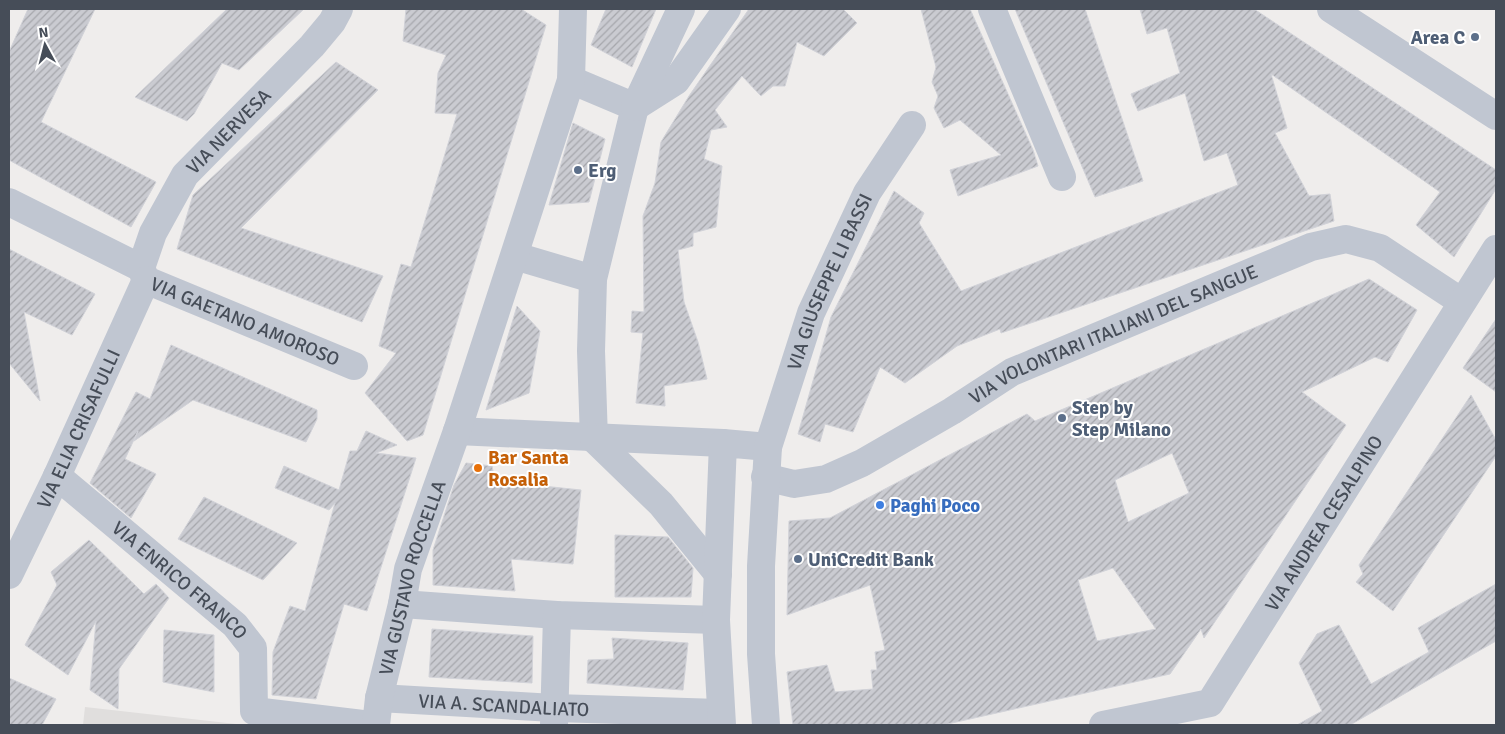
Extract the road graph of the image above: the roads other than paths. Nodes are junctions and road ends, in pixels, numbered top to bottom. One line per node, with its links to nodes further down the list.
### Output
1 (339, 9): 15 (street, VIA NERVESA)
2 (574, 9): 7 (street, VIA GUSTAVO ROCCELLA)
3 (681, 9): 8 (street)
4 (727, 9): 8 (street)
5 (992, 9): 11 (street)
6 (1331, 9): 9 (street)
7 (571, 80): 8 (street); 14 (street, VIA GUSTAVO ROCCELLA)
8 (635, 107): 16 (street)
9 (1496, 116)
10 (912, 125): 22 (street, VIA GIUSEPPE LI BASSI)
11 (1062, 176)
12 (9, 202): 15 (street, VIA GAETANO AMOROSO)
13 (1496, 249): 17 (street, VIA ANDREA CESALPINO)
14 (515, 256): 16 (street); 19 (street, VIA GUSTAVO ROCCELLA)
15 (143, 274): 18 (street, VIA GAETANO AMOROSO); 23 (street, VIA ELIA CRISAFULLI)
16 (593, 279): 20 (street)
17 (1462, 302): 24 (street, VIA VOLONTARI ITALIANI DEL SANGUE); 32 (street, VIA ANDREA CESALPINO)
18 (354, 366)
19 (457, 431): 20 (street); 27 (street, VIA GUSTAVO ROCCELLA)
20 (594, 439): 21 (street); 25 (street)
21 (724, 443): 22 (street); 25 (street)
22 (768, 447): 24 (street, VIA GIUSEPPE LI BASSI)
23 (57, 476): 26 (street, VIA ELIA CRISAFULLI); 34 (street, VIA ENRICO FRANCO)
24 (765, 476): 36 (street, VIA GIUSEPPE LI BASSI)
25 (718, 574): 29 (street)
26 (9, 575)
27 (402, 604): 28 (street); 30 (street, VIA GUSTAVO ROCCELLA)
28 (557, 615): 29 (street); 31 (street)
29 (716, 620): 33 (street)
30 (379, 698): 31 (street, VIA A. SCANDALIATO); 35 (street, VIA GUSTAVO ROCCELLA)
31 (554, 717): 33 (street, VIA A. SCANDALIATO)
32 (1187, 717): 37 (street, VIA ANDREA CESALPINO)
33 (721, 719)
34 (371, 725)
35 (376, 725)
36 (766, 725)
37 (1102, 725)

